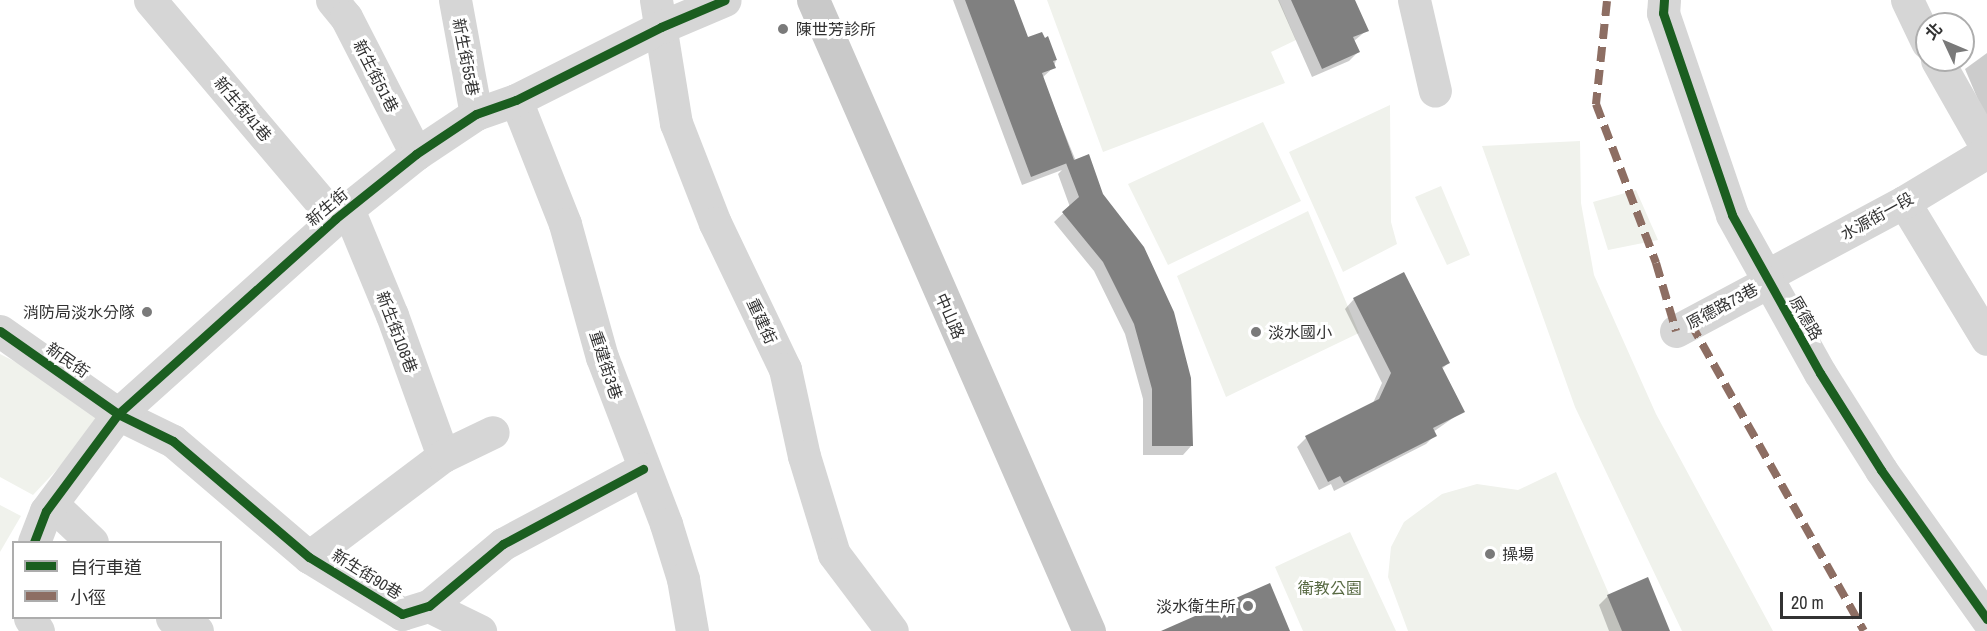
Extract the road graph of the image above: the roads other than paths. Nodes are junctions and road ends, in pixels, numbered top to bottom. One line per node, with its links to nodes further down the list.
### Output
1 (150, 0): 18 (street, 新生街41巷)
2 (332, 0): 16 (street, 新生街51巷)
3 (455, 0): 14 (street, 新生街55巷)
4 (725, 0): 9 (street, 新生街)
5 (813, 0): 38 (main road, 中山路)
6 (1414, 0): 12 (street)
7 (1664, 0): 19 (street, 原德路)
8 (1907, 0): 10 (street)
9 (659, 13): 13 (street, 新生街); 37 (street, 重建街)
10 (1915, 17)
11 (1944, 72): 15 (street)
12 (1436, 91)
13 (516, 99): 14 (street, 新生街); 26 (street, 重建街3巷)
14 (476, 114): 16 (street, 新生街)
15 (1987, 150): 17 (street, 水源街一段)
16 (416, 154): 18 (street, 新生街)
17 (1904, 202): 19 (street, 水源街一段); 22 (street)
18 (342, 214): 23 (street, 新生街); 25 (street, 新生街108巷)
19 (1766, 279): 21 (street, 原德路73巷); 33 (street, 原德路)
20 (0, 331): 23 (street, 新民街)
21 (1676, 331)
22 (1987, 339)
23 (118, 414): 27 (street, 新生街); 30 (street, 新生街90巷)
24 (493, 432): 25 (street)
25 (443, 456): 30 (street)
26 (643, 469): 31 (street, 新生街90巷); 36 (street, 重建街3巷)
27 (52, 504): 28 (street, 新生街); 29 (street)
28 (35, 541)
29 (90, 541)
30 (309, 557): 31 (street, 新生街90巷)
31 (429, 606): 35 (street)
32 (174, 619): 34 (street)
33 (1987, 620)
34 (197, 631)
35 (480, 631)
36 (693, 631)
37 (892, 631)
38 (1089, 631)

